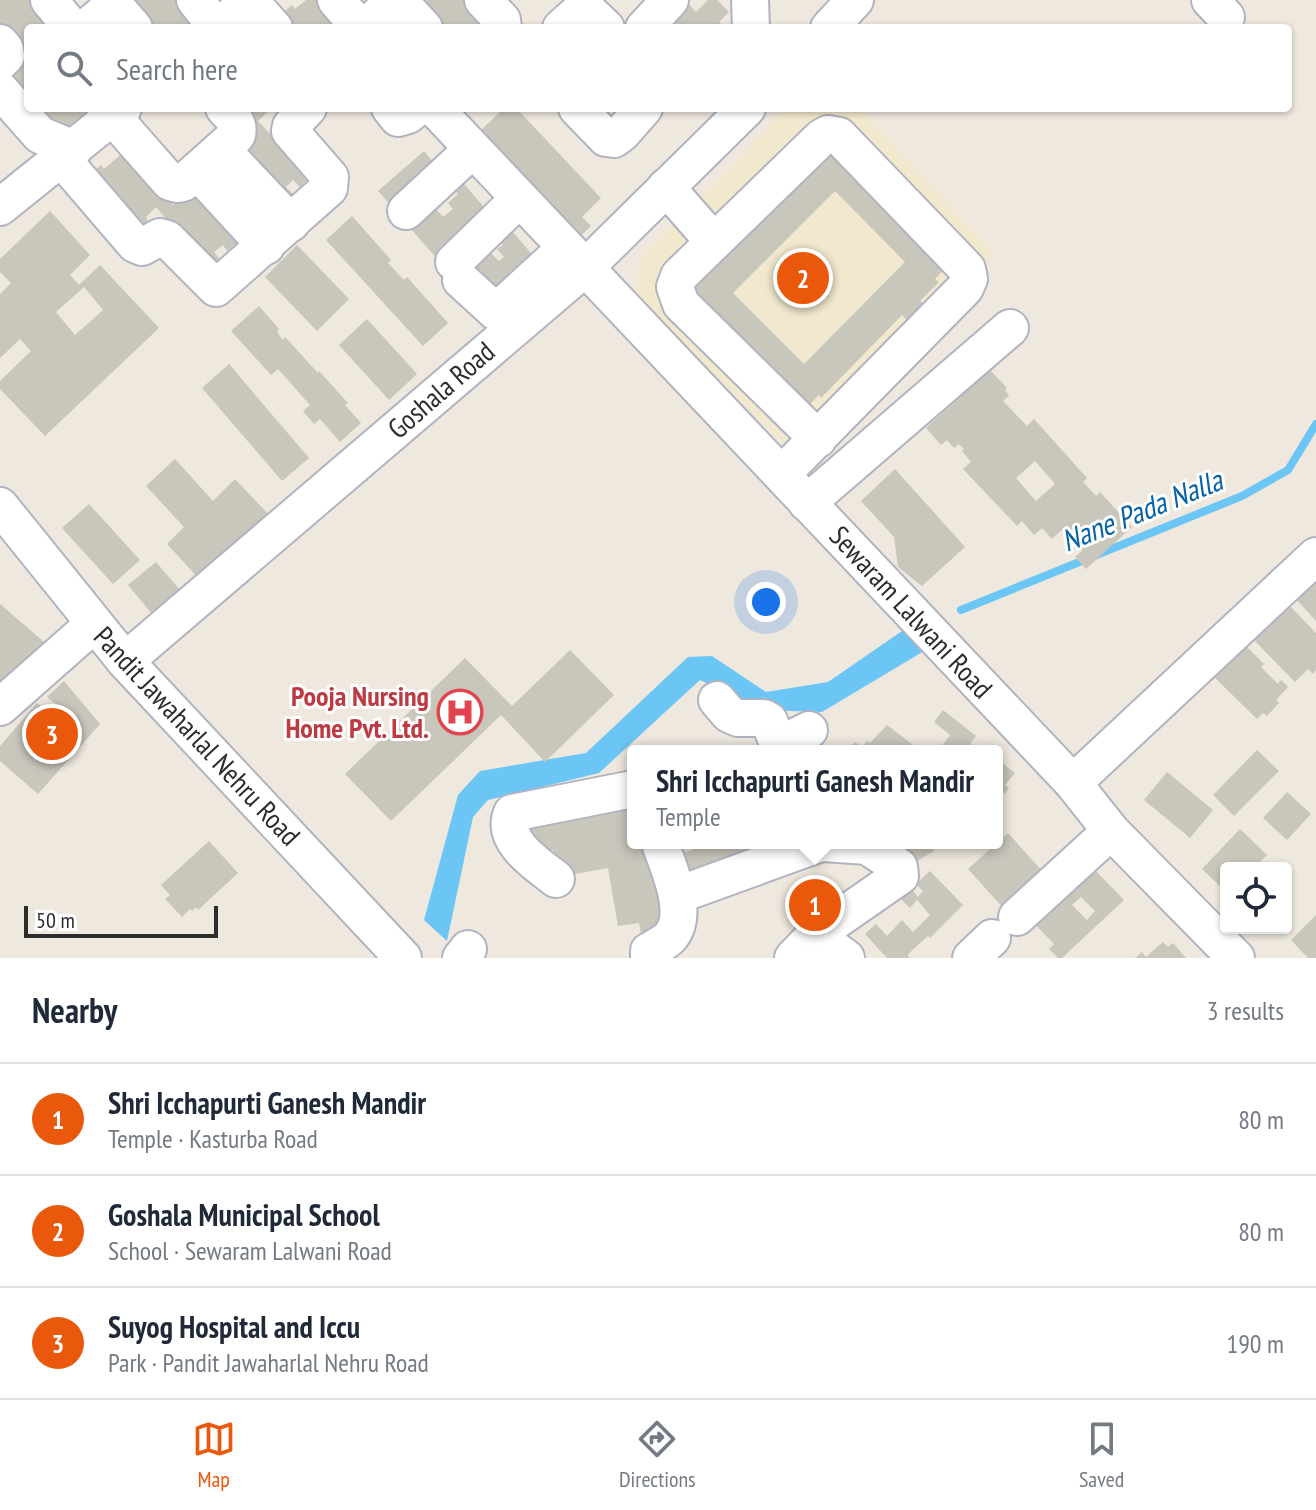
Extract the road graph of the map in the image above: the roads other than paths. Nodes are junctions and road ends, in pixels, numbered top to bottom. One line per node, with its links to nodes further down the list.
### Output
1 (49, 0): 9 (street)
2 (195, 0): 8 (street)
3 (336, 0): 12 (street)
4 (483, 0): 15 (street)
5 (670, 0): 18 (street)
6 (750, 0): 19 (street)
7 (393, 10): 13 (street); 14 (street)
8 (234, 17): 11 (street)
9 (83, 19): 10 (street)
10 (131, 24)
11 (259, 24)
12 (358, 24)
13 (368, 24)
14 (417, 24)
15 (502, 24)
16 (565, 24): 17 (street)
17 (602, 24)
18 (648, 24)
19 (751, 24)
20 (0, 43): 21 (street)
21 (0, 62)
22 (0, 90): 34 (street)
23 (112, 112): 34 (street)
24 (114, 112): 35 (street)
25 (227, 112): 35 (street)
26 (304, 112): 40 (street)
27 (393, 112): 28 (street)
28 (423, 112)
29 (429, 112): 33 (street, Sewaram Lalwani Road)
30 (581, 112): 31 (street)
31 (640, 112)
32 (743, 112): 36 (street, Goshala Road)
33 (473, 149): 38 (street, Sewaram Lalwani Road); 39 (street)
34 (68, 154): 37 (street); 40 (street)
35 (209, 160): 40 (street)
36 (666, 187): 41 (street); 42 (street, Goshala Road)
37 (0, 207)
38 (518, 207): 42 (street, Sewaram Lalwani Road); 42 (street)
39 (406, 211)
40 (278, 234)
41 (714, 242): 44 (street); 44 (street)
42 (571, 268): 45 (street, Sewaram Lalwani Road); 50 (street, Goshala Road)
43 (1010, 328): 46 (street)
44 (818, 439): 45 (street)
45 (782, 474): 46 (street, Sewaram Lalwani Road)
46 (807, 503): 54 (street, Sewaram Lalwani Road)
47 (2, 513): 49 (street, Pandit Jawaharlal Nehru Road)
48 (1316, 556): 54 (street)
49 (94, 624): 50 (street, Pandit Jawaharlal Nehru Road); 52 (street)
50 (125, 661): 64 (street, Pandit Jawaharlal Nehru Road)
51 (717, 700): 53 (street)
52 (0, 707)
53 (790, 742)
54 (1073, 783): 56 (street, Sewaram Lalwani Road)
55 (627, 790): 60 (street)
56 (1111, 831): 62 (street); 67 (street, Sewaram Lalwani Road)
57 (670, 849): 61 (street)
58 (805, 849): 61 (street)
59 (872, 849): 63 (street)
60 (556, 879)
61 (678, 895): 65 (street)
62 (993, 937)
63 (804, 947): 66 (street)
64 (403, 958)
65 (649, 958)
66 (846, 958)
67 (1236, 958)

